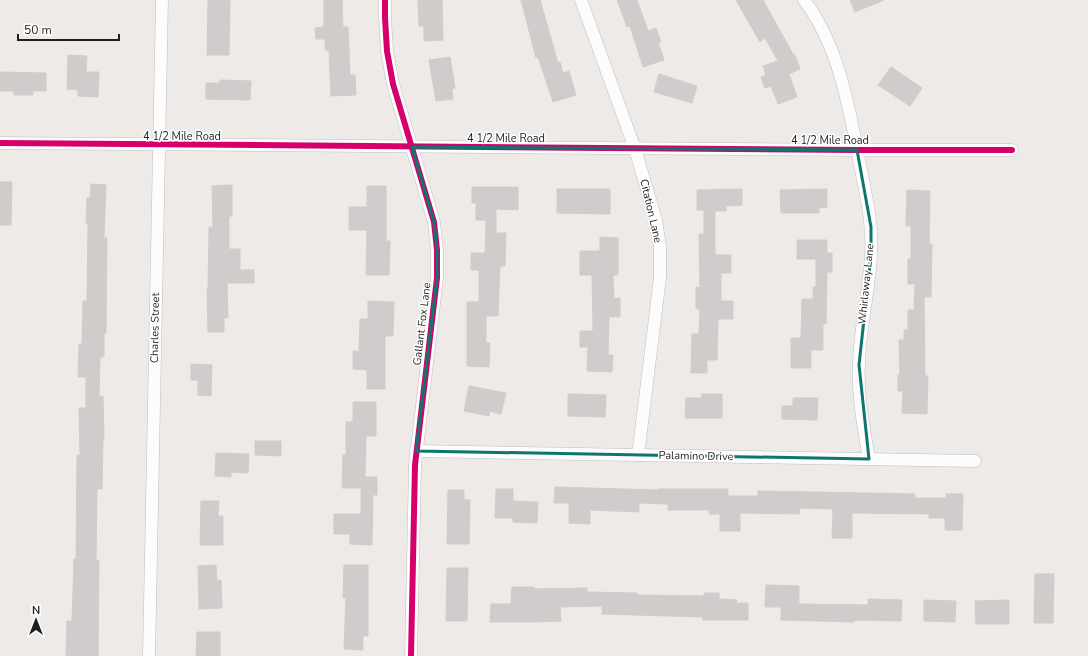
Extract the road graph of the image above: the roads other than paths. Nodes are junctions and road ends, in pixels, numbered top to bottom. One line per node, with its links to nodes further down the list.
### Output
1 (162, 0): 6 (street, Charles Street)
2 (385, 0): 7 (street, Gallant Fox Lane)
3 (581, 0): 8 (street, Citation Lane)
4 (804, 0): 9 (street, Whirlaway Lane)
5 (0, 144): 6 (street, 4 1/2 Mile Road)
6 (159, 145): 7 (street, 4 1/2 Mile Road); 15 (street, Charles Street)
7 (412, 147): 8 (street, 4 1/2 Mile Road); 11 (street, Gallant Fox Lane)
8 (635, 149): 9 (street, 4 1/2 Mile Road); 12 (street, Citation Lane)
9 (858, 150): 10 (street, 4 1/2 Mile Road); 13 (street, Whirlaway Lane)
10 (1012, 150)
11 (416, 451): 12 (street, Palamino Drive); 16 (street, Gallant Fox Lane)
12 (638, 455): 13 (street, Palamino Drive)
13 (869, 460): 14 (street, Palamino Drive)
14 (975, 462)
15 (149, 656)
16 (411, 656)

